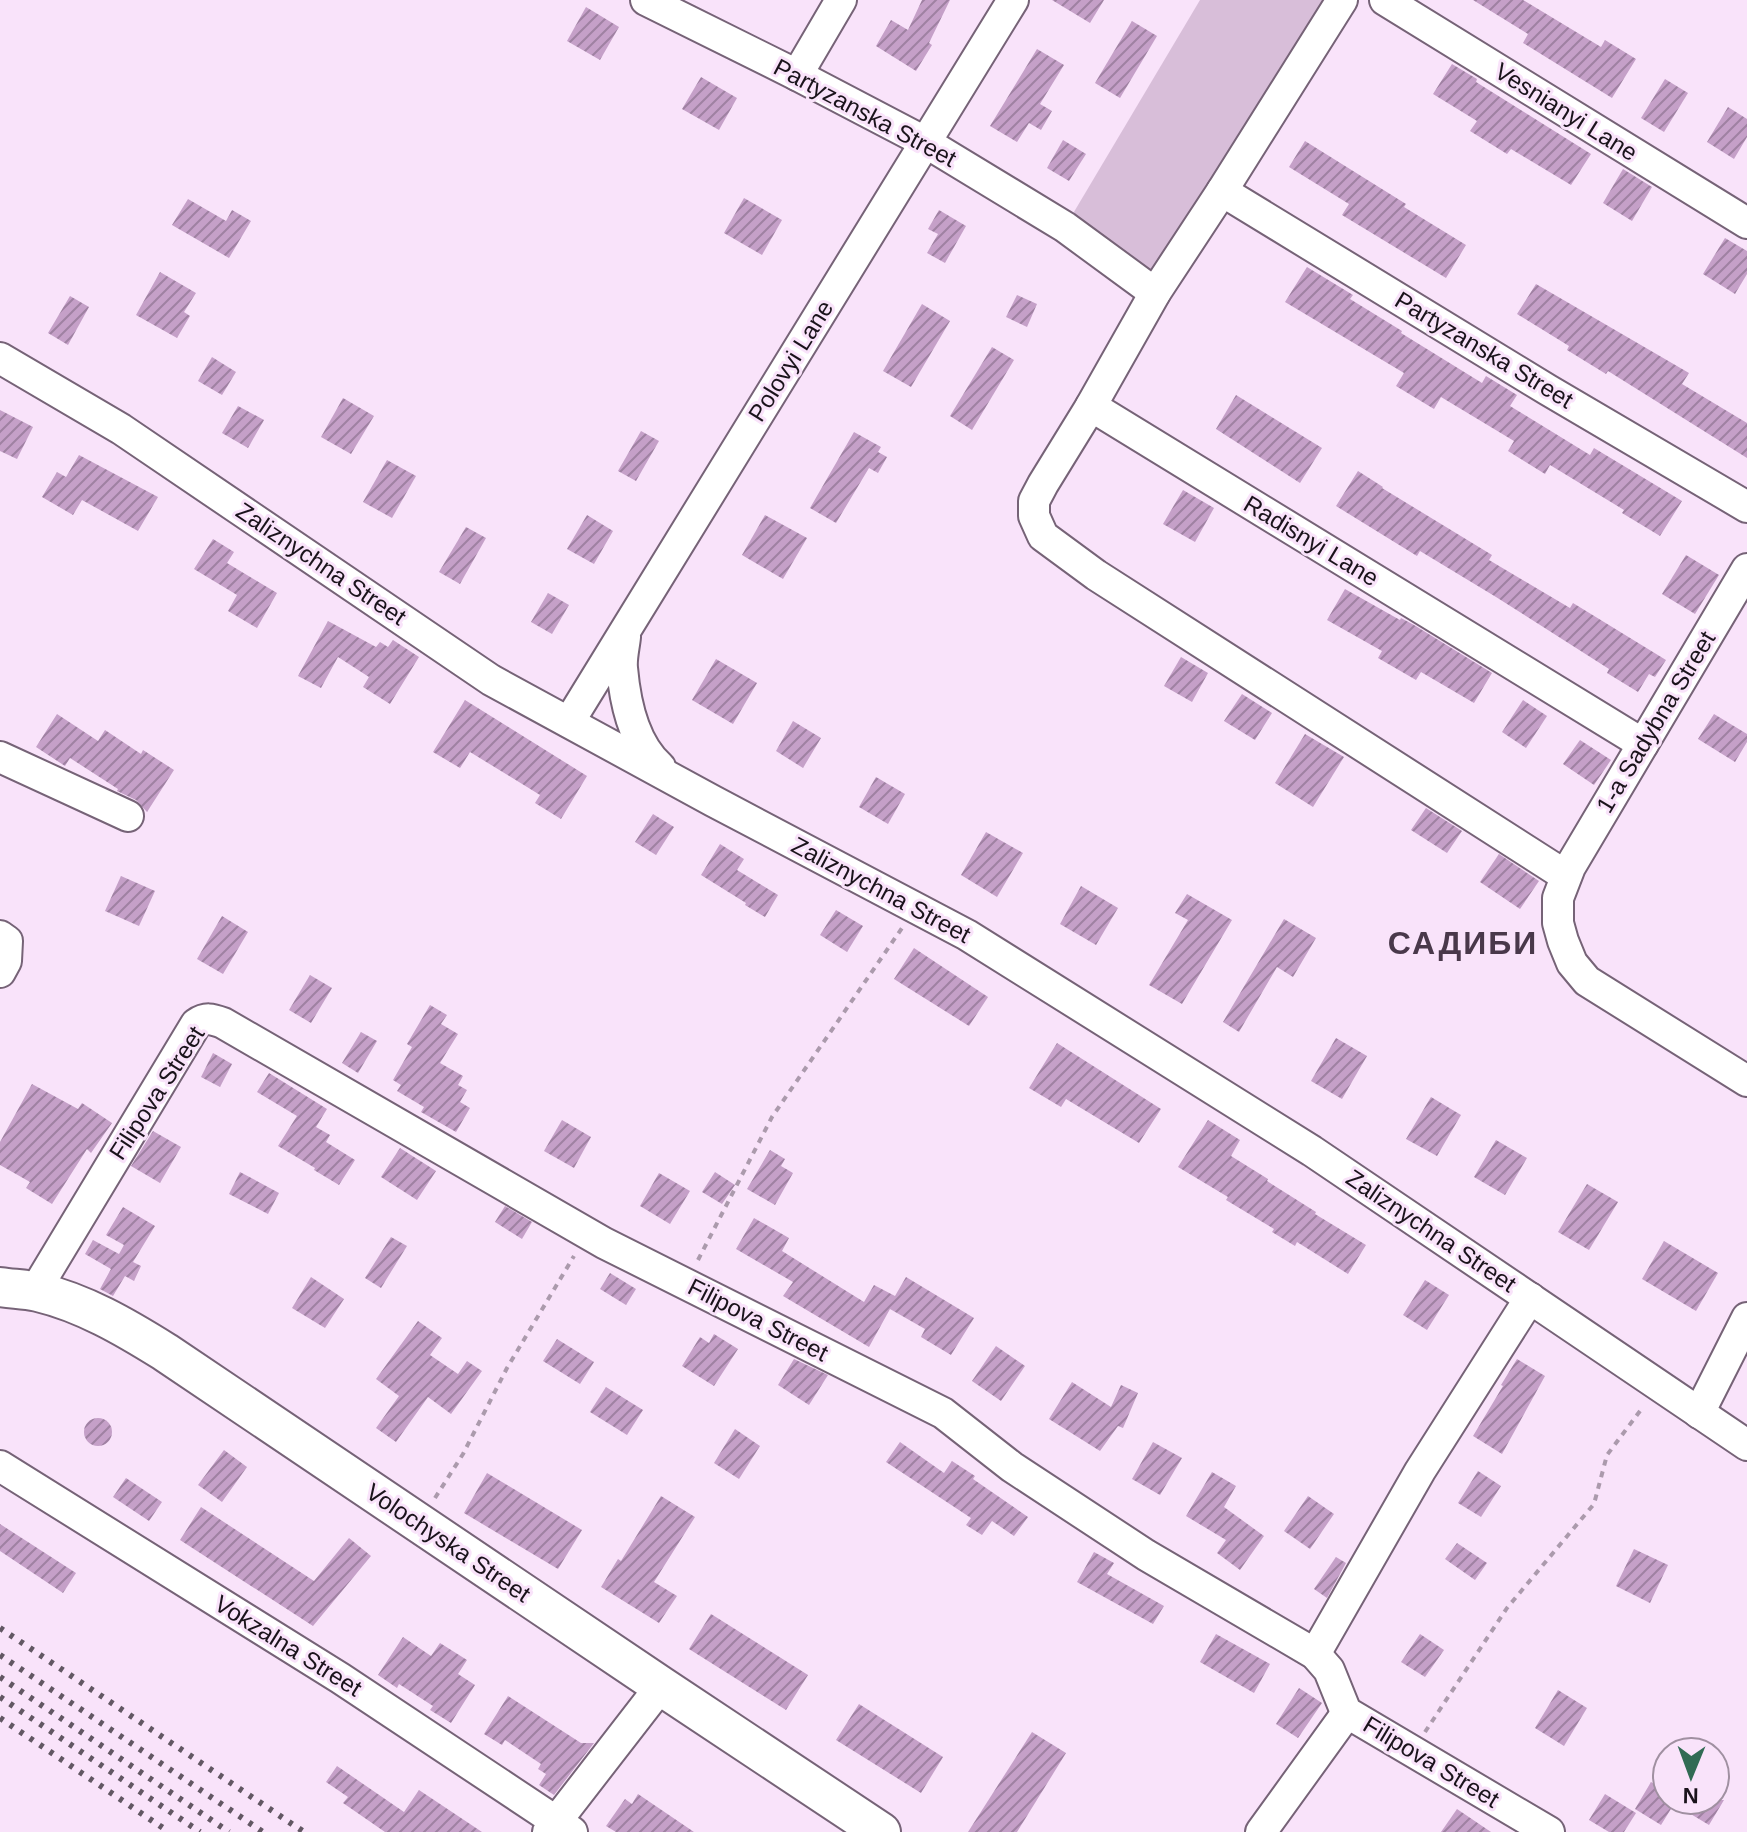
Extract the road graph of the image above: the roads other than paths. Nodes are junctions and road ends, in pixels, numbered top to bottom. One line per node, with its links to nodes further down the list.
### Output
1 (646, 0): 6 (street, Partyzanska Street)
2 (841, 0): 6 (street)
3 (1013, 0): 7 (street, Polovyi Lane)
4 (1342, 0): 8 (street)
5 (1385, 0): 9 (street, Vesnianyi Lane)
6 (797, 75): 7 (street, Partyzanska Street)
7 (925, 142): 10 (street, Partyzanska Street); 15 (street, Polovyi Lane)
8 (1222, 191): 10 (street); 13 (street, Partyzanska Street)
9 (1747, 223)
10 (1155, 293): 12 (street)
11 (0, 358): 16 (street, Zaliznychna Street)
12 (1091, 406): 17 (street, Radisnyi Lane); 21 (street)
13 (1747, 507)
14 (1747, 569): 17 (street, 1-a Sadybna Street)
15 (626, 631): 16 (street, Polovyi Lane); 19 (street)
16 (569, 722): 19 (street, Zaliznychna Street)
17 (1643, 744): 21 (street, 1-a Sadybna Street)
18 (0, 757): 20 (street)
19 (674, 780): 26 (street, Zaliznychna Street)
20 (128, 816)
21 (1566, 876): 24 (street, 1-a Sadybna Street)
22 (0, 936): 23 (street)
23 (0, 972)
24 (1747, 1081)
25 (18, 1289): 31 (street, Filipova Street); 32 (main road, Volochyska Street)
26 (1530, 1298): 28 (street, Zaliznychna Street); 31 (street)
27 (1747, 1318): 28 (street)
28 (1699, 1413): 29 (street, Zaliznychna Street)
29 (1747, 1445)
30 (0, 1466): 34 (street, Vokzalna Street)
31 (1315, 1654): 33 (street, Filipova Street)
32 (661, 1686): 34 (street); 35 (main road, Volochyska Street)
33 (1347, 1713): 36 (street); 37 (street, Filipova Street)
34 (558, 1828)
35 (881, 1832)
36 (1261, 1832)
37 (1549, 1832)

